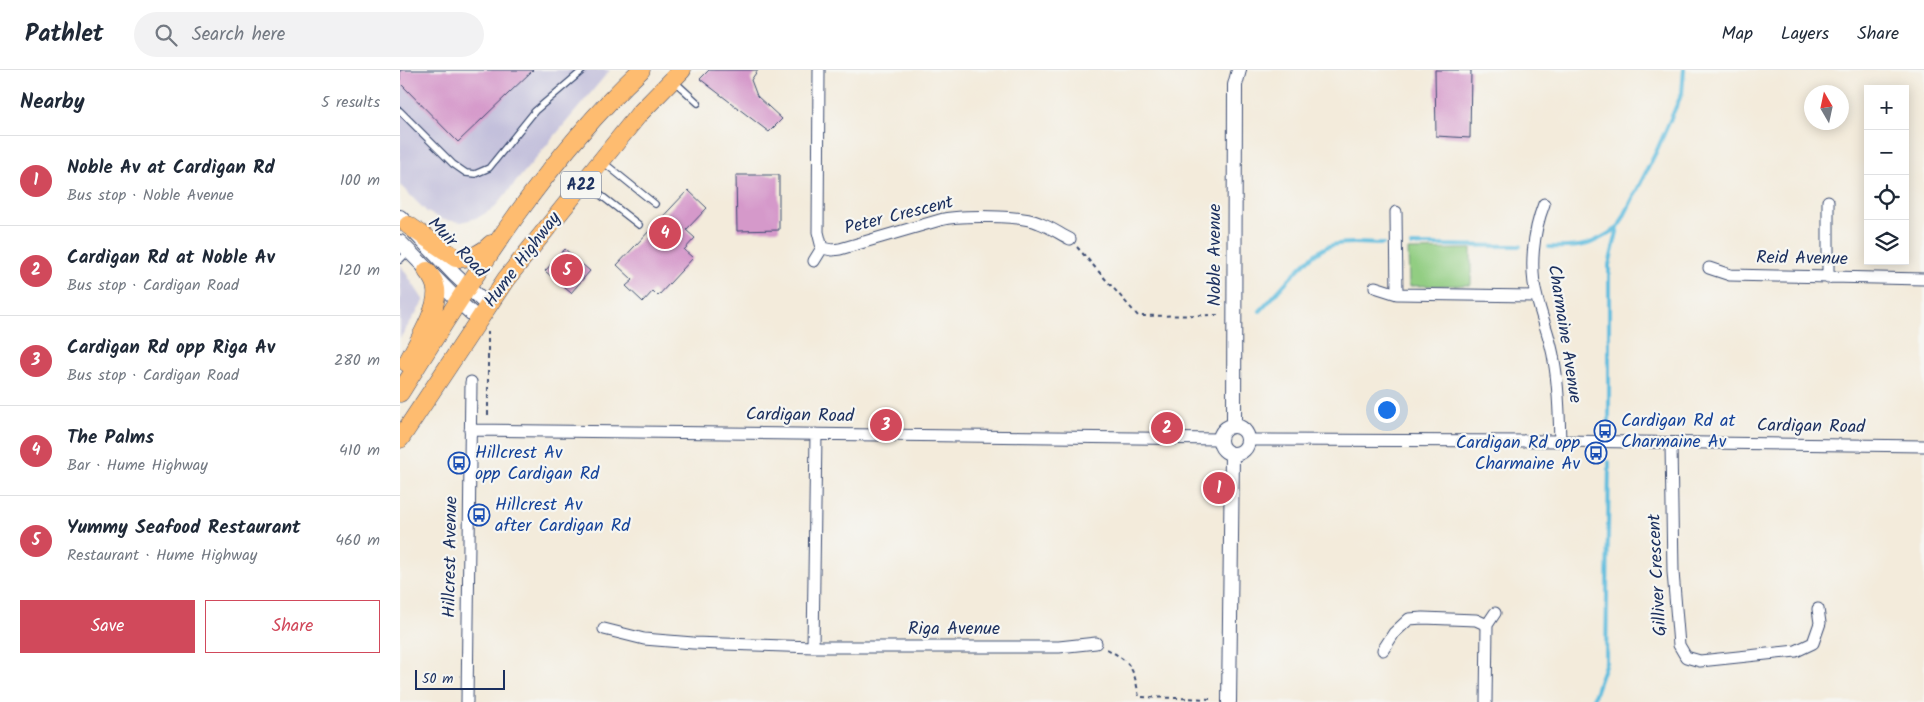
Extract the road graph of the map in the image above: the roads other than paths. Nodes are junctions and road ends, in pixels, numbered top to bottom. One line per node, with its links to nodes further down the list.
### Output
1 (583, 70): 9 (lane)
2 (641, 70): 17 (highway, Hume Highway / A22)
3 (819, 70): 20 (street, Peter Crescent)
4 (1231, 70): 7 (street, Noble Avenue)
5 (1239, 70): 7 (street, Noble Avenue)
6 (677, 75): 8 (lane); 10 (highway, Hume Highway / A22)
7 (1235, 85): 35 (street, Noble Avenue)
8 (698, 103)
9 (400, 111)
10 (601, 161): 11 (highway, Hume Highway / A22); 13 (lane)
11 (584, 182): 18 (lane); 31 (highway, Hume Highway / A22)
12 (1828, 201): 25 (street)
13 (655, 204)
14 (1544, 204): 30 (street, Charmaine Avenue)
15 (1396, 212): 29 (street)
16 (404, 221): 17 (highway); 28 (street, Muir Road)
17 (512, 222): 28 (highway, Hume Highway / A22)
18 (638, 225)
19 (1070, 239): 20 (street, Peter Crescent)
20 (822, 248): 22 (street)
21 (403, 251): 24 (street, Muir Road)
22 (814, 261)
23 (1710, 268): 25 (street, Reid Avenue)
24 (427, 271): 28 (street, Muir Road); 32 (highway)
25 (1828, 278): 26 (street, Reid Avenue)
26 (1924, 279)
27 (1375, 286): 29 (street)
28 (462, 294): 31 (street, Muir Road); 34 (highway, Hume Highway / A22)
29 (1397, 294): 30 (street)
30 (1536, 296): 41 (street, Charmaine Avenue)
31 (485, 318): 39 (highway, Hume Highway / A22)
32 (400, 376)
33 (471, 382): 36 (street, Hillcrest Avenue)
34 (400, 393)
35 (1234, 425): 38 (street); 40 (street)
36 (470, 430): 37 (street, Cardigan Road); 52 (street, Hillcrest Avenue)
37 (816, 434): 38 (street, Cardigan Road); 50 (street)
38 (1219, 438): 44 (street)
39 (400, 439)
40 (1248, 440): 41 (street, Cardigan Road); 44 (street)
41 (1560, 441): 42 (street, Cardigan Road)
42 (1671, 444): 43 (street, Cardigan Road); 45 (street, Gilliver Crescent)
43 (1924, 446)
44 (1232, 454): 53 (street)
45 (1818, 609)
46 (1495, 613): 47 (street)
47 (1487, 625): 51 (street); 54 (street)
48 (604, 629): 50 (street, Riga Avenue)
49 (1096, 643): 50 (street, Riga Avenue)
50 (813, 647)
51 (1383, 650)
52 (467, 702)
53 (1229, 702)
54 (1486, 702)

